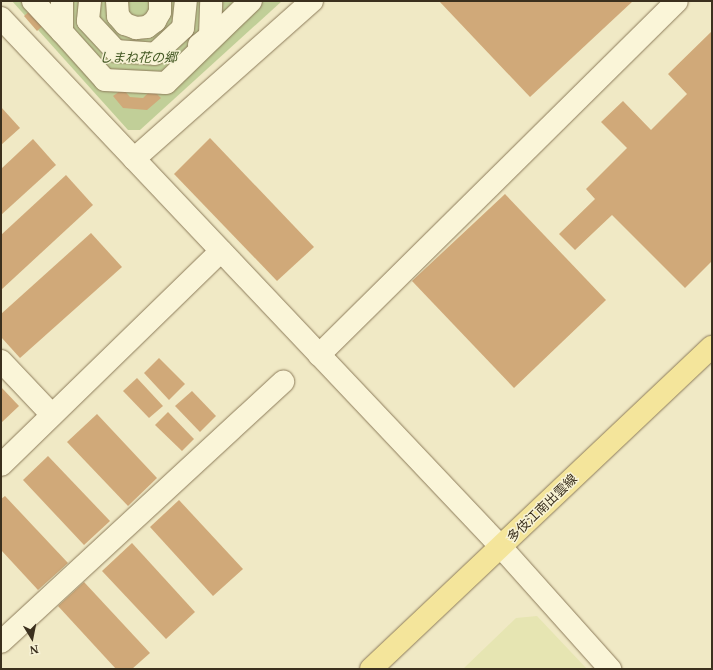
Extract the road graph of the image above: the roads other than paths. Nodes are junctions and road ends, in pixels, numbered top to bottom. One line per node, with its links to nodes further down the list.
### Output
1 (34, 1): 11 (street)
2 (62, 1): 9 (street); 11 (street)
3 (90, 1): 12 (street)
4 (312, 1): 17 (street)
5 (677, 1): 20 (street)
6 (186, 4): 8 (street); 9 (street); 13 (street)
7 (241, 4): 15 (street)
8 (210, 5): 15 (street)
9 (138, 12): 12 (street); 13 (street); 15 (street)
10 (1, 18): 17 (street)
11 (62, 32): 14 (street)
12 (105, 39): 13 (street); 14 (street)
13 (136, 52): 16 (street)
14 (86, 57): 16 (street)
15 (188, 59): 16 (street)
16 (133, 81)
17 (134, 159): 18 (street)
18 (221, 251): 20 (street); 23 (street)
19 (712, 347): 25 (main road, 多伎江南出雲線)
20 (319, 355): 25 (street)
21 (1, 362): 23 (street)
22 (283, 382): 26 (street)
23 (52, 416): 24 (street)
24 (1, 465)
25 (501, 548): 27 (main road, 多伎江南出雲線); 28 (street)
26 (1, 642)
27 (371, 669)
28 (610, 669)

